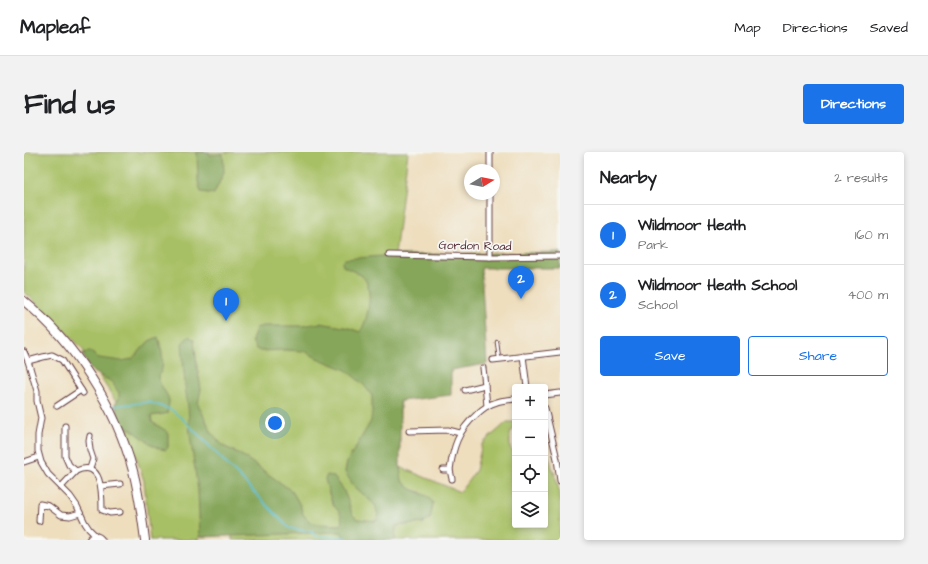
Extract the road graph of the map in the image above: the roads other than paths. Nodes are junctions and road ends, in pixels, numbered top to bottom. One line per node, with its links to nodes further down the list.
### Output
1 (490, 152): 2 (street)
2 (490, 164)
3 (490, 200): 6 (street)
4 (390, 255): 6 (street, Gordon Road)
5 (560, 256): 6 (street, Gordon Road)
6 (490, 257)
7 (24, 301): 45 (main road)
8 (497, 342): 12 (lane)
9 (24, 352): 13 (street)
10 (560, 352): 11 (street)
11 (523, 356): 12 (street); 15 (street)
12 (496, 360)
13 (28, 361): 21 (street); 29 (street)
14 (483, 368): 16 (street)
15 (527, 384)
16 (485, 385): 17 (street); 22 (street)
17 (465, 390)
18 (560, 393): 19 (street)
19 (548, 395)
20 (512, 399): 22 (street)
21 (57, 406)
22 (487, 406): 26 (street)
23 (548, 419): 28 (street)
24 (65, 426): 34 (street)
25 (409, 431): 26 (street)
26 (460, 433): 33 (street)
27 (90, 436): 31 (street)
28 (558, 454): 36 (street)
29 (39, 458): 30 (street); 39 (street)
30 (24, 462)
31 (90, 468): 34 (street); 38 (street)
32 (443, 470): 33 (street)
33 (450, 470): 35 (street)
34 (76, 471): 39 (street)
35 (452, 479)
36 (560, 481)
37 (120, 484): 38 (street)
38 (101, 486): 40 (street)
39 (61, 487): 41 (street)
40 (120, 512)
41 (80, 513): 42 (street); 43 (street)
42 (39, 521)
43 (96, 539): 44 (street)
44 (107, 540)
45 (145, 540)

